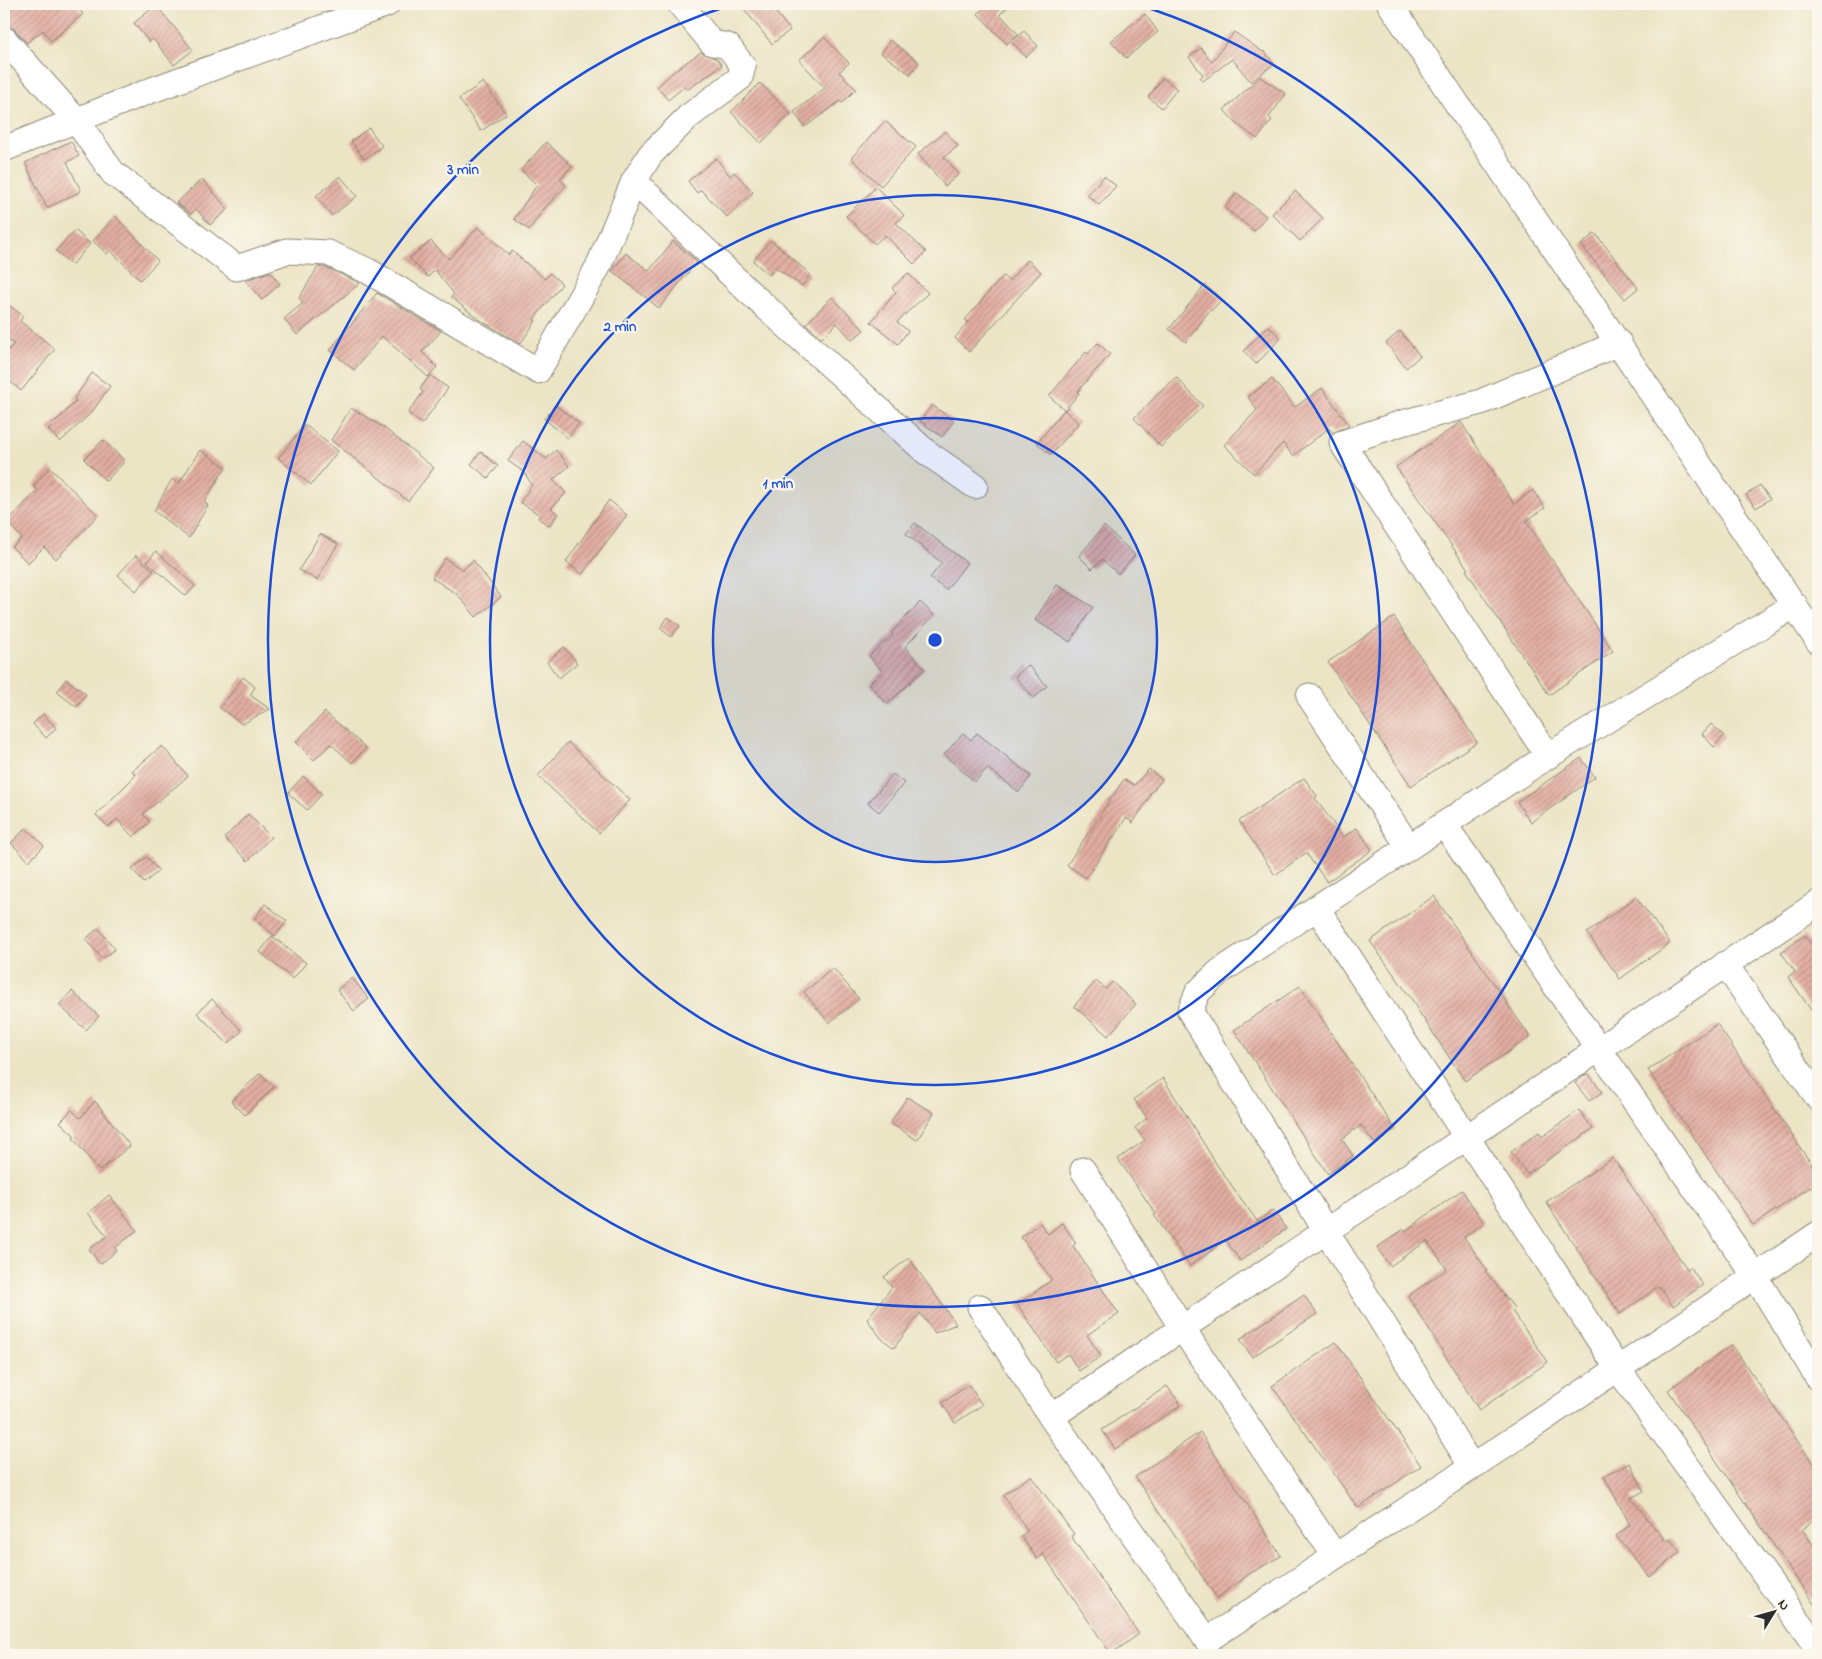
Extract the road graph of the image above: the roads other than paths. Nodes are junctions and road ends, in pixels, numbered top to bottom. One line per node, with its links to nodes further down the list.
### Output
1 (387, 4): 5 (street)
2 (680, 4): 7 (street)
3 (1390, 4): 8 (street)
4 (4, 39): 5 (street)
5 (76, 120): 6 (street); 7 (street)
6 (4, 149)
7 (634, 180): 9 (street)
8 (1619, 343): 10 (street); 13 (street)
9 (975, 486)
10 (1795, 605): 11 (street); 13 (street)
11 (1818, 641)
12 (1309, 696): 15 (street)
13 (1548, 756): 14 (street)
14 (1444, 824): 15 (street); 19 (street)
15 (1409, 847): 17 (street)
16 (1818, 904): 18 (street)
17 (1317, 908): 21 (street); 23 (street)
18 (1725, 964): 19 (street); 20 (street)
19 (1600, 1050): 21 (street); 25 (street)
20 (1818, 1098)
21 (1467, 1137): 23 (street); 28 (street)
22 (1083, 1170): 27 (street)
23 (1326, 1230): 27 (street); 31 (street)
24 (1818, 1234): 25 (street)
25 (1755, 1276): 28 (street); 29 (street)
26 (980, 1307): 30 (street)
27 (1182, 1328): 30 (street); 32 (street)
28 (1618, 1369): 31 (street); 33 (street)
29 (1818, 1378)
30 (1051, 1417): 32 (street)
31 (1472, 1467): 32 (street)
32 (1335, 1556)
33 (1818, 1649)

